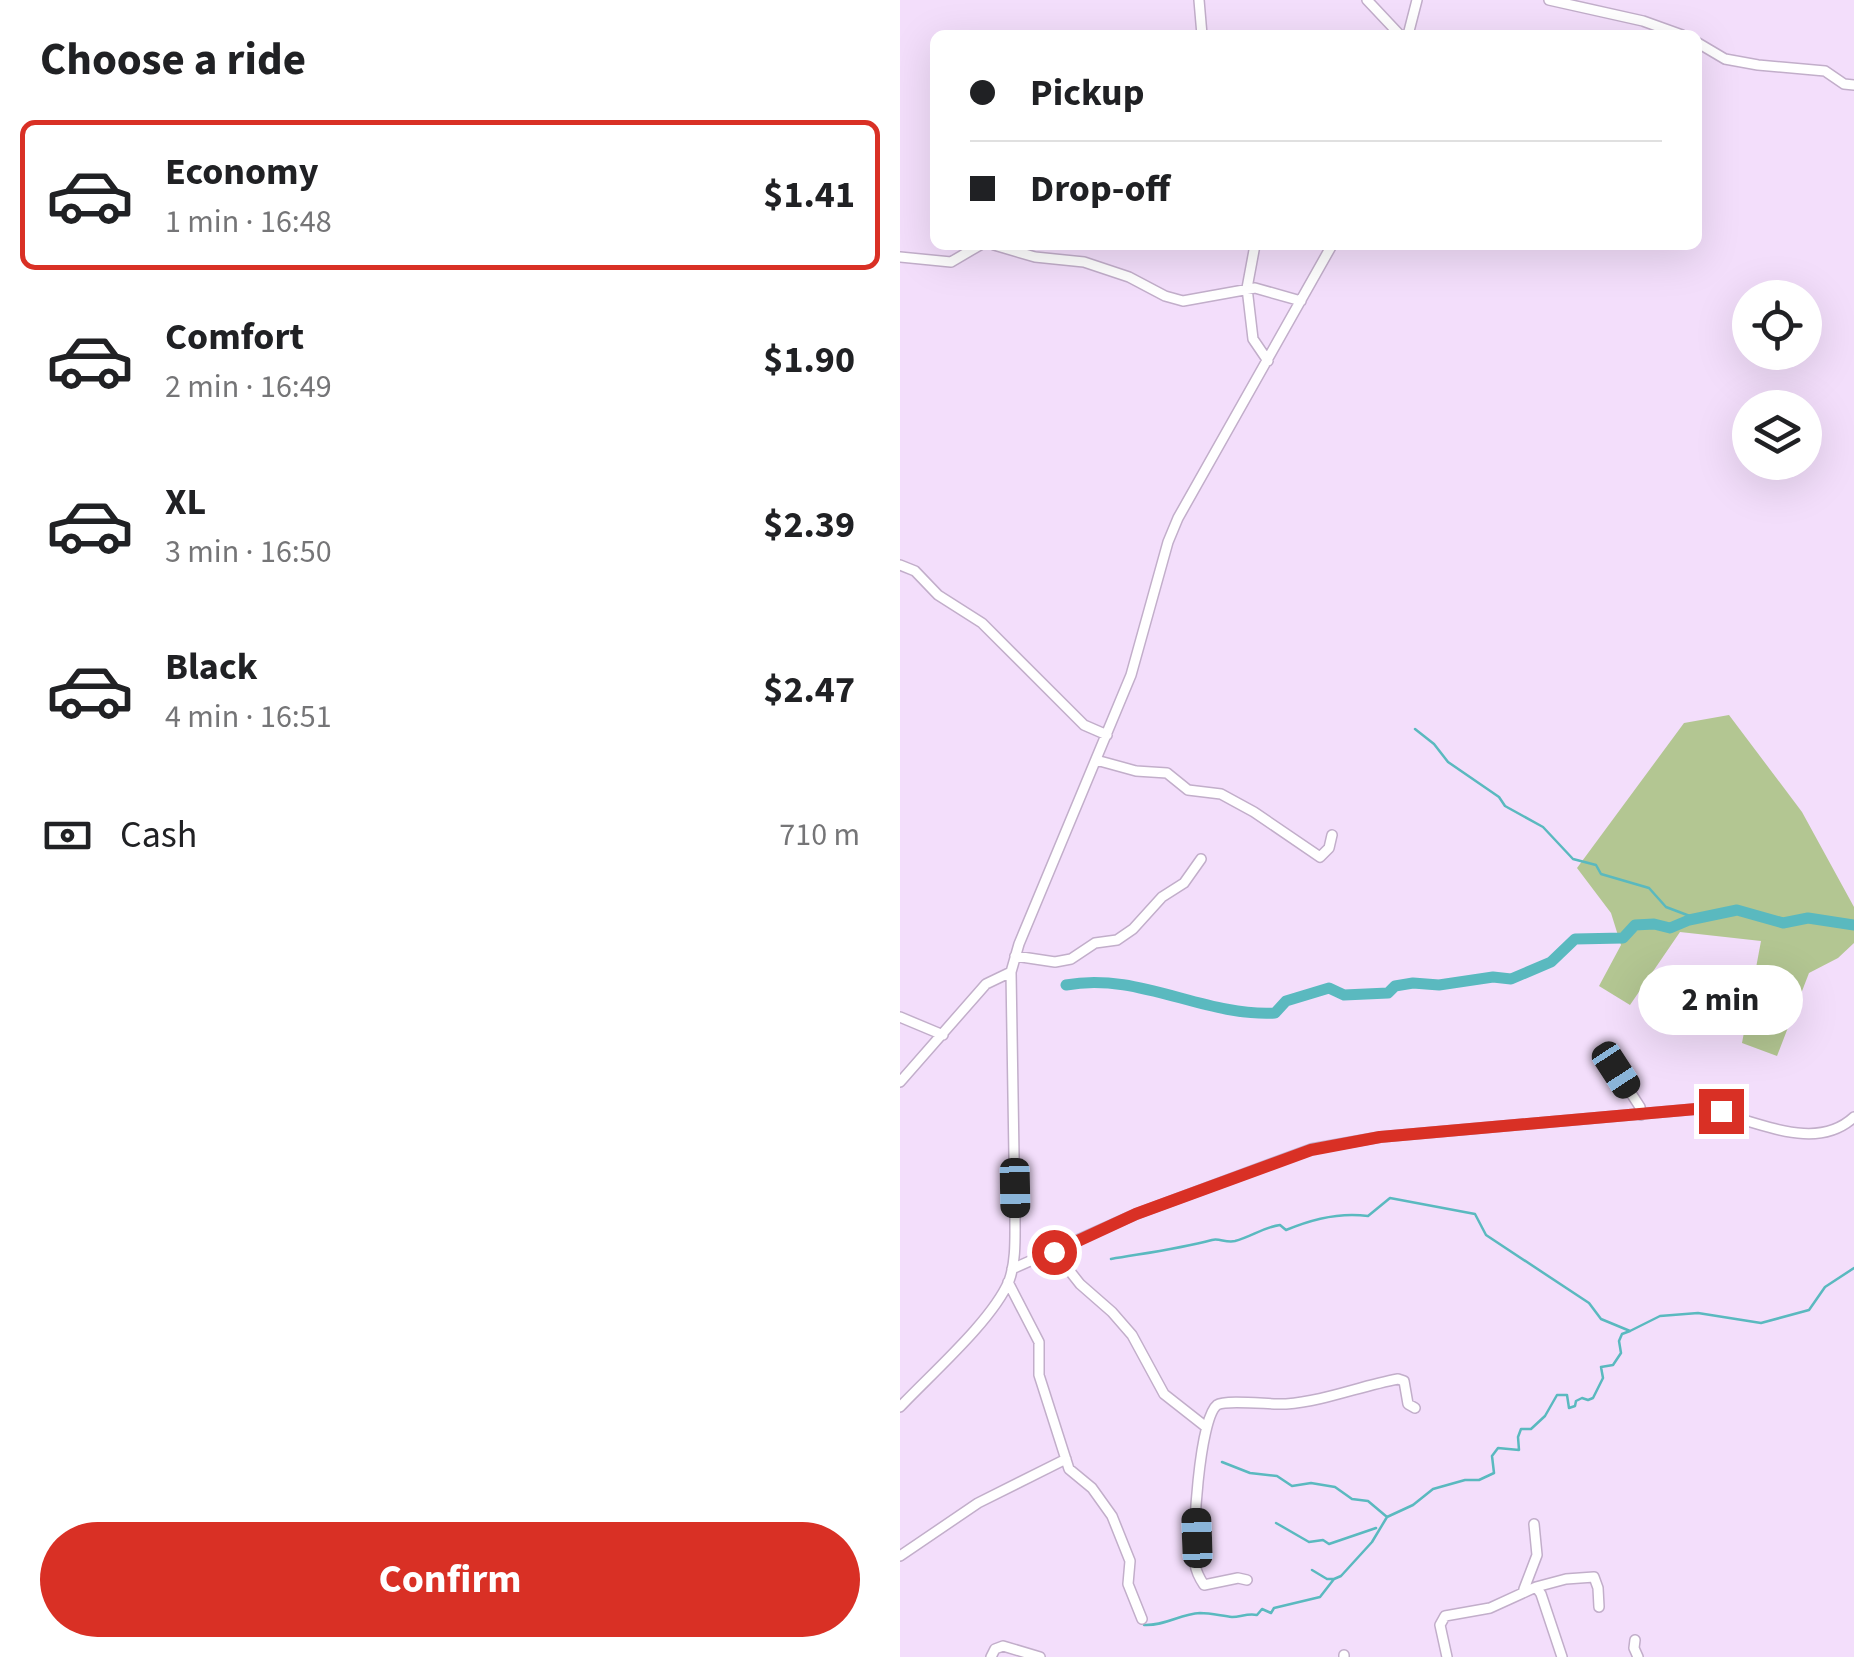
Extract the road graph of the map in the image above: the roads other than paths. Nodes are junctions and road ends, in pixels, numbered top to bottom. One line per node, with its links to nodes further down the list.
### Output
1 (1198, 0): 5 (street)
2 (1367, 0): 6 (street)
3 (1417, 0): 7 (street)
4 (1550, 0): 8 (street)
5 (1201, 30)
6 (1395, 30)
7 (1409, 30)
8 (1668, 30)
9 (1702, 45): 10 (street)
10 (1854, 86)
11 (971, 250): 15 (street)
12 (1011, 250): 16 (street)
13 (1254, 250): 16 (street)
14 (1329, 250): 17 (street)
15 (900, 256)
16 (1247, 288): 17 (street); 18 (street)
17 (1301, 301): 18 (street)
18 (1268, 361): 20 (street)
19 (900, 565): 20 (street)
20 (1107, 735): 21 (street)
21 (1096, 760): 22 (street); 24 (street)
22 (1332, 835)
23 (1201, 859): 24 (street)
24 (1015, 956): 25 (street)
25 (1011, 972): 27 (street); 33 (street)
26 (900, 1018): 27 (street)
27 (943, 1035): 29 (street)
28 (1616, 1070): 30 (street)
29 (900, 1082)
30 (1641, 1116): 31 (street); 32 (street)
31 (1854, 1117)
32 (1054, 1252): 33 (street); 37 (street)
33 (1012, 1270): 34 (street)
34 (1008, 1282): 35 (street); 38 (street)
35 (900, 1407)
36 (1415, 1408): 37 (street)
37 (1206, 1427): 41 (street)
38 (1066, 1460): 40 (street); 45 (street)
39 (1534, 1524): 43 (street)
40 (900, 1556)
41 (1247, 1580)
42 (1536, 1588): 43 (street); 44 (street); 50 (street)
43 (1522, 1591): 49 (street)
44 (1599, 1607)
45 (1142, 1618)
46 (1635, 1640): 51 (street)
47 (991, 1657): 48 (street)
48 (1040, 1657)
49 (1447, 1657)
50 (1562, 1657)
51 (1638, 1657)

